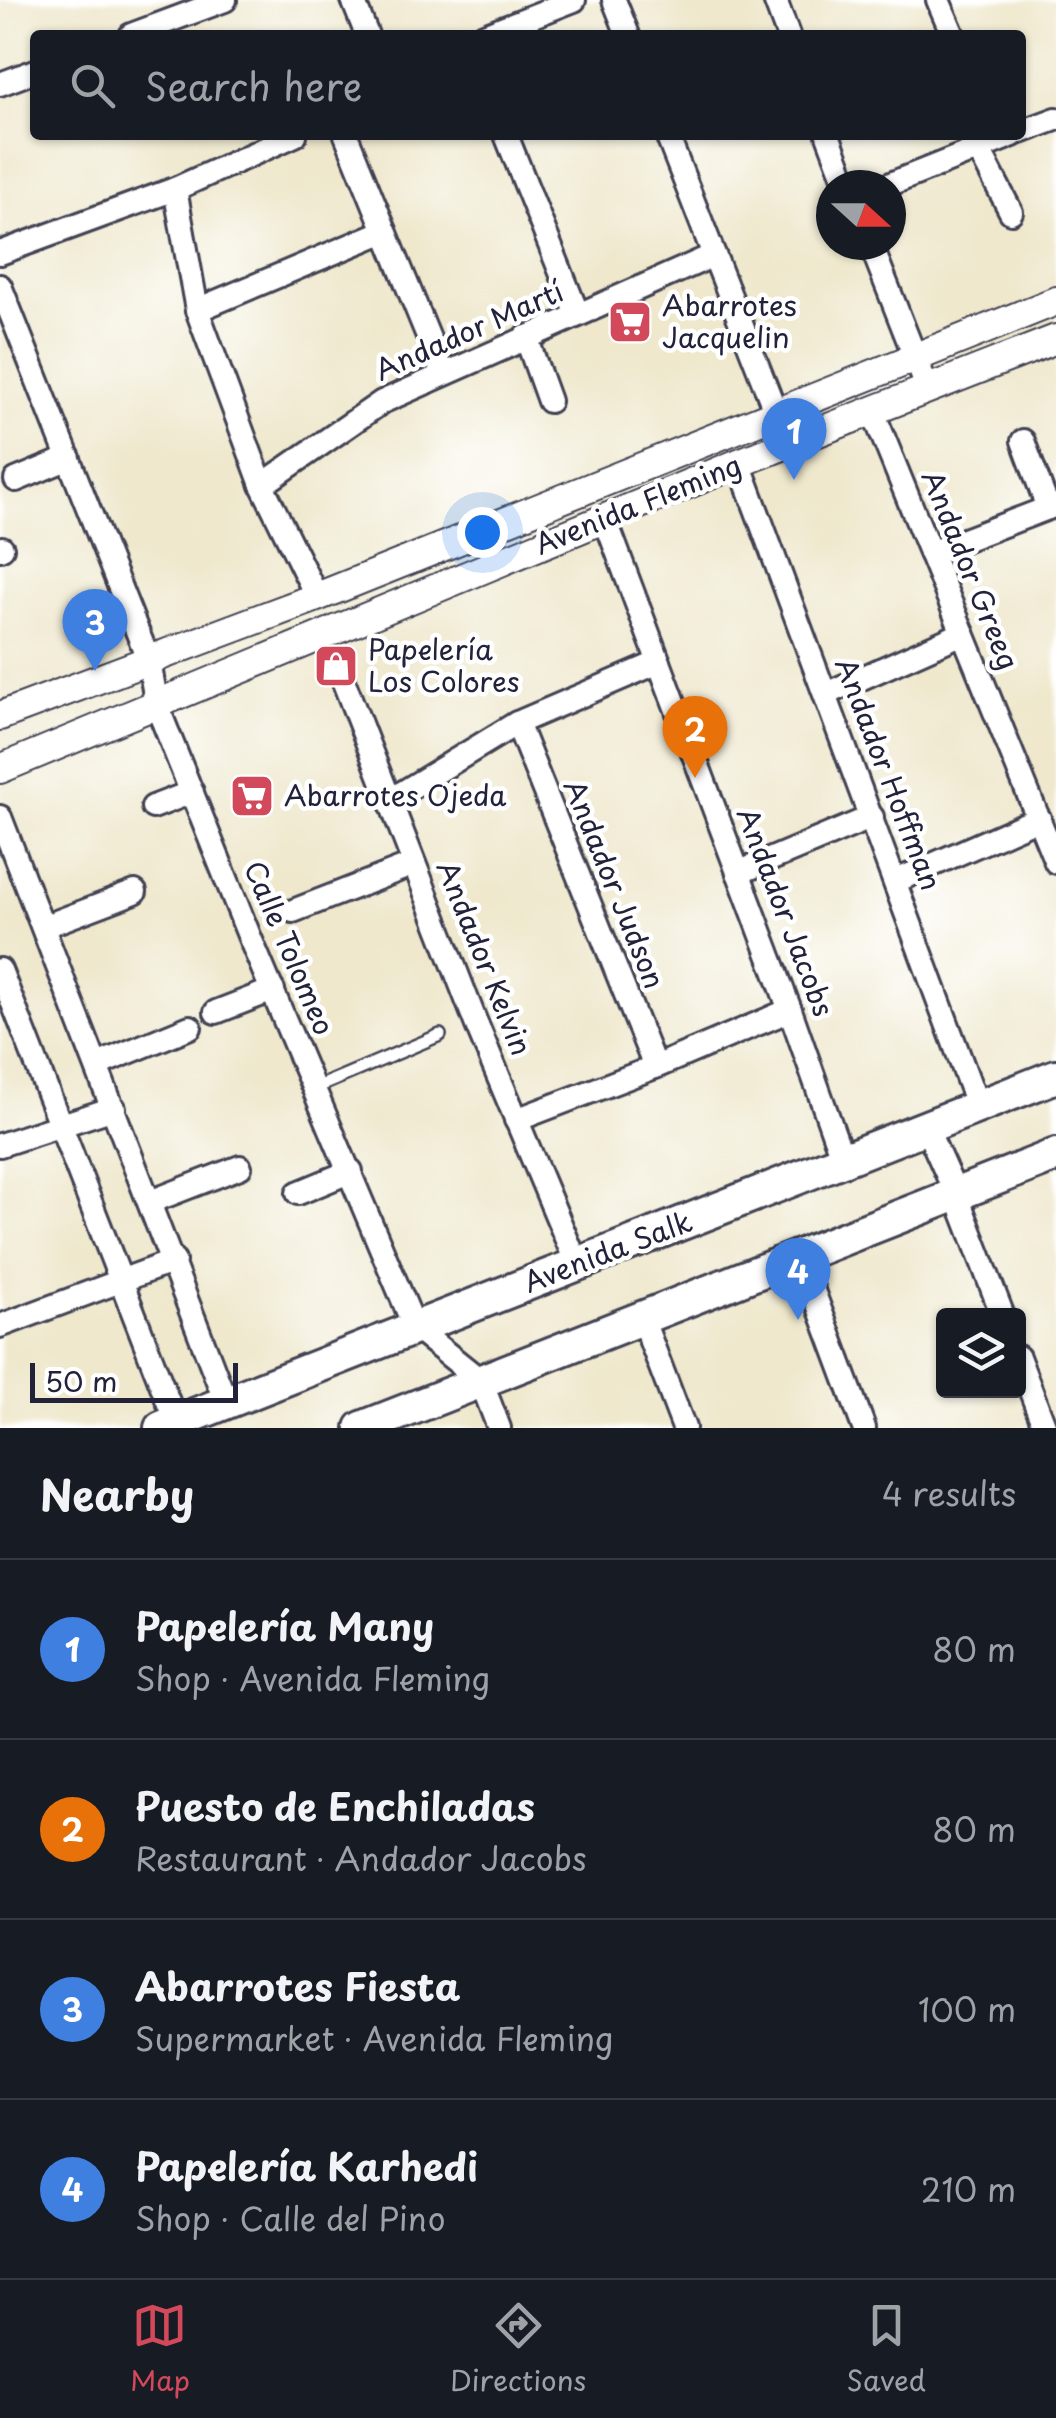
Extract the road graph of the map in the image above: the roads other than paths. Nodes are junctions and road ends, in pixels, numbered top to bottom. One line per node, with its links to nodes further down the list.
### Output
1 (225, 0): 7 (street)
2 (353, 0): 8 (street)
3 (614, 0): 10 (street)
4 (775, 0): 11 (street)
5 (938, 0): 12 (street)
6 (570, 1): 9 (street)
7 (144, 30)
8 (365, 30)
9 (497, 30)
10 (626, 30)
11 (786, 30)
12 (951, 30)
13 (30, 73): 14 (street)
14 (0, 84)
15 (1056, 119): 16 (street)
16 (1026, 130)
17 (284, 140): 25 (street)
18 (348, 140): 27 (street)
19 (508, 140): 34 (street)
20 (669, 140): 29 (street)
21 (830, 140): 23 (street)
22 (996, 140): 24 (street); 26 (street)
23 (841, 170)
24 (906, 178)
25 (175, 189): 28 (street); 33 (street)
26 (1010, 212)
27 (385, 231): 33 (street); 38 (street)
28 (0, 252)
29 (714, 255): 34 (street, Andador Martí); 42 (street)
30 (877, 260): 37 (street)
31 (0, 286): 44 (street, Calle Tolomeo)
32 (1056, 301): 37 (street, Avenida Fleming)
33 (197, 310): 47 (street)
34 (578, 314): 35 (street, Andador Martí)
35 (526, 337): 38 (street, Andador Martí); 40 (street)
36 (1056, 339): 39 (street, Avenida Fleming)
37 (915, 358): 39 (street); 42 (street, Avenida Fleming)
38 (444, 374): 47 (street, Andador Martí)
39 (928, 390): 41 (street, Avenida Fleming)
40 (549, 401)
41 (873, 412): 45 (street, Avenida Fleming); 50 (street, Andador Greeg)
42 (776, 413): 51 (street, Avenida Fleming)
43 (1024, 441): 48 (street)
44 (68, 458): 46 (street); 53 (street, Calle Tolomeo)
45 (738, 464): 49 (street, Avenida Fleming); 56 (street, Andador Hoffman)
46 (16, 480)
47 (262, 485): 51 (street)
48 (1052, 506): 50 (street)
49 (604, 518): 54 (street, Andador Jacobs); 57 (street, Avenida Fleming)
50 (930, 553): 52 (street, Andador Greeg)
51 (316, 597): 53 (street, Avenida Fleming)
52 (963, 633): 56 (street); 66 (street, Andador Greeg)
53 (150, 662): 57 (street, Calle Tolomeo); 58 (street, Avenida Fleming)
54 (658, 662): 59 (street); 68 (street, Andador Jacobs)
55 (340, 672): 62 (street, Andador Kelvin)
56 (826, 694): 65 (street, Andador Hoffman)
57 (157, 706): 60 (street, Avenida Fleming); 61 (street, Calle Tolomeo)
58 (0, 716)
59 (517, 722): 62 (street); 80 (street, Andador Judson)
60 (0, 769)
61 (192, 792): 63 (street); 74 (street, Calle Tolomeo)
62 (389, 801): 67 (street, Andador Kelvin)
63 (152, 807)
64 (0, 817): 72 (street)
65 (872, 817): 68 (street); 69 (street, Andador Hoffman)
66 (1049, 839): 69 (street)
67 (414, 864): 71 (street); 85 (street, Andador Kelvin)
68 (738, 873): 75 (street, Andador Jacobs)
69 (896, 880): 83 (street, Andador Hoffman)
70 (135, 892): 72 (street)
71 (293, 911)
72 (43, 927): 79 (street)
73 (0, 970): 86 (street)
74 (273, 990): 76 (street); 82 (street, Calle Tolomeo)
75 (790, 1010): 80 (street); 90 (street, Andador Jacobs)
76 (216, 1012)
77 (190, 1027): 79 (street)
78 (440, 1035): 82 (lane)
79 (97, 1065): 84 (street)
80 (656, 1067): 85 (street)
81 (1056, 1076): 83 (main road, Avenida Salk)
82 (315, 1088): 92 (street, Calle Tolomeo)
83 (978, 1107): 87 (main road, Avenida Salk)
84 (114, 1108): 86 (street); 95 (street)
85 (516, 1120): 98 (street, Andador Kelvin)
86 (62, 1124): 88 (street); 99 (street)
87 (926, 1127): 90 (main road, Avenida Salk); 94 (street)
88 (0, 1145)
89 (1056, 1155): 94 (main road)
90 (843, 1160): 98 (main road, Avenida Salk)
91 (240, 1167): 95 (street)
92 (351, 1171): 93 (street); 103 (street, Calle Tolomeo)
93 (298, 1192)
94 (956, 1194): 96 (main road); 100 (street)
95 (150, 1202): 97 (street)
96 (800, 1256): 101 (main road); 111 (street)
97 (174, 1262): 99 (street); 106 (street)
98 (578, 1264): 103 (main road, Avenida Salk)
99 (122, 1281): 102 (street); 107 (street)
100 (999, 1308)
101 (642, 1318): 105 (main road); 110 (street)
102 (0, 1326)
103 (415, 1328): 105 (street, Calle Tolomeo); 106 (main road, Avenida Salk)
104 (1026, 1377): 112 (street)
105 (481, 1381): 108 (main road); 109 (street)
106 (226, 1402): 107 (main road, Avenida Salk)
107 (168, 1425)
108 (362, 1428)
109 (499, 1428)
110 (684, 1428)
111 (864, 1428)
112 (1046, 1428)

